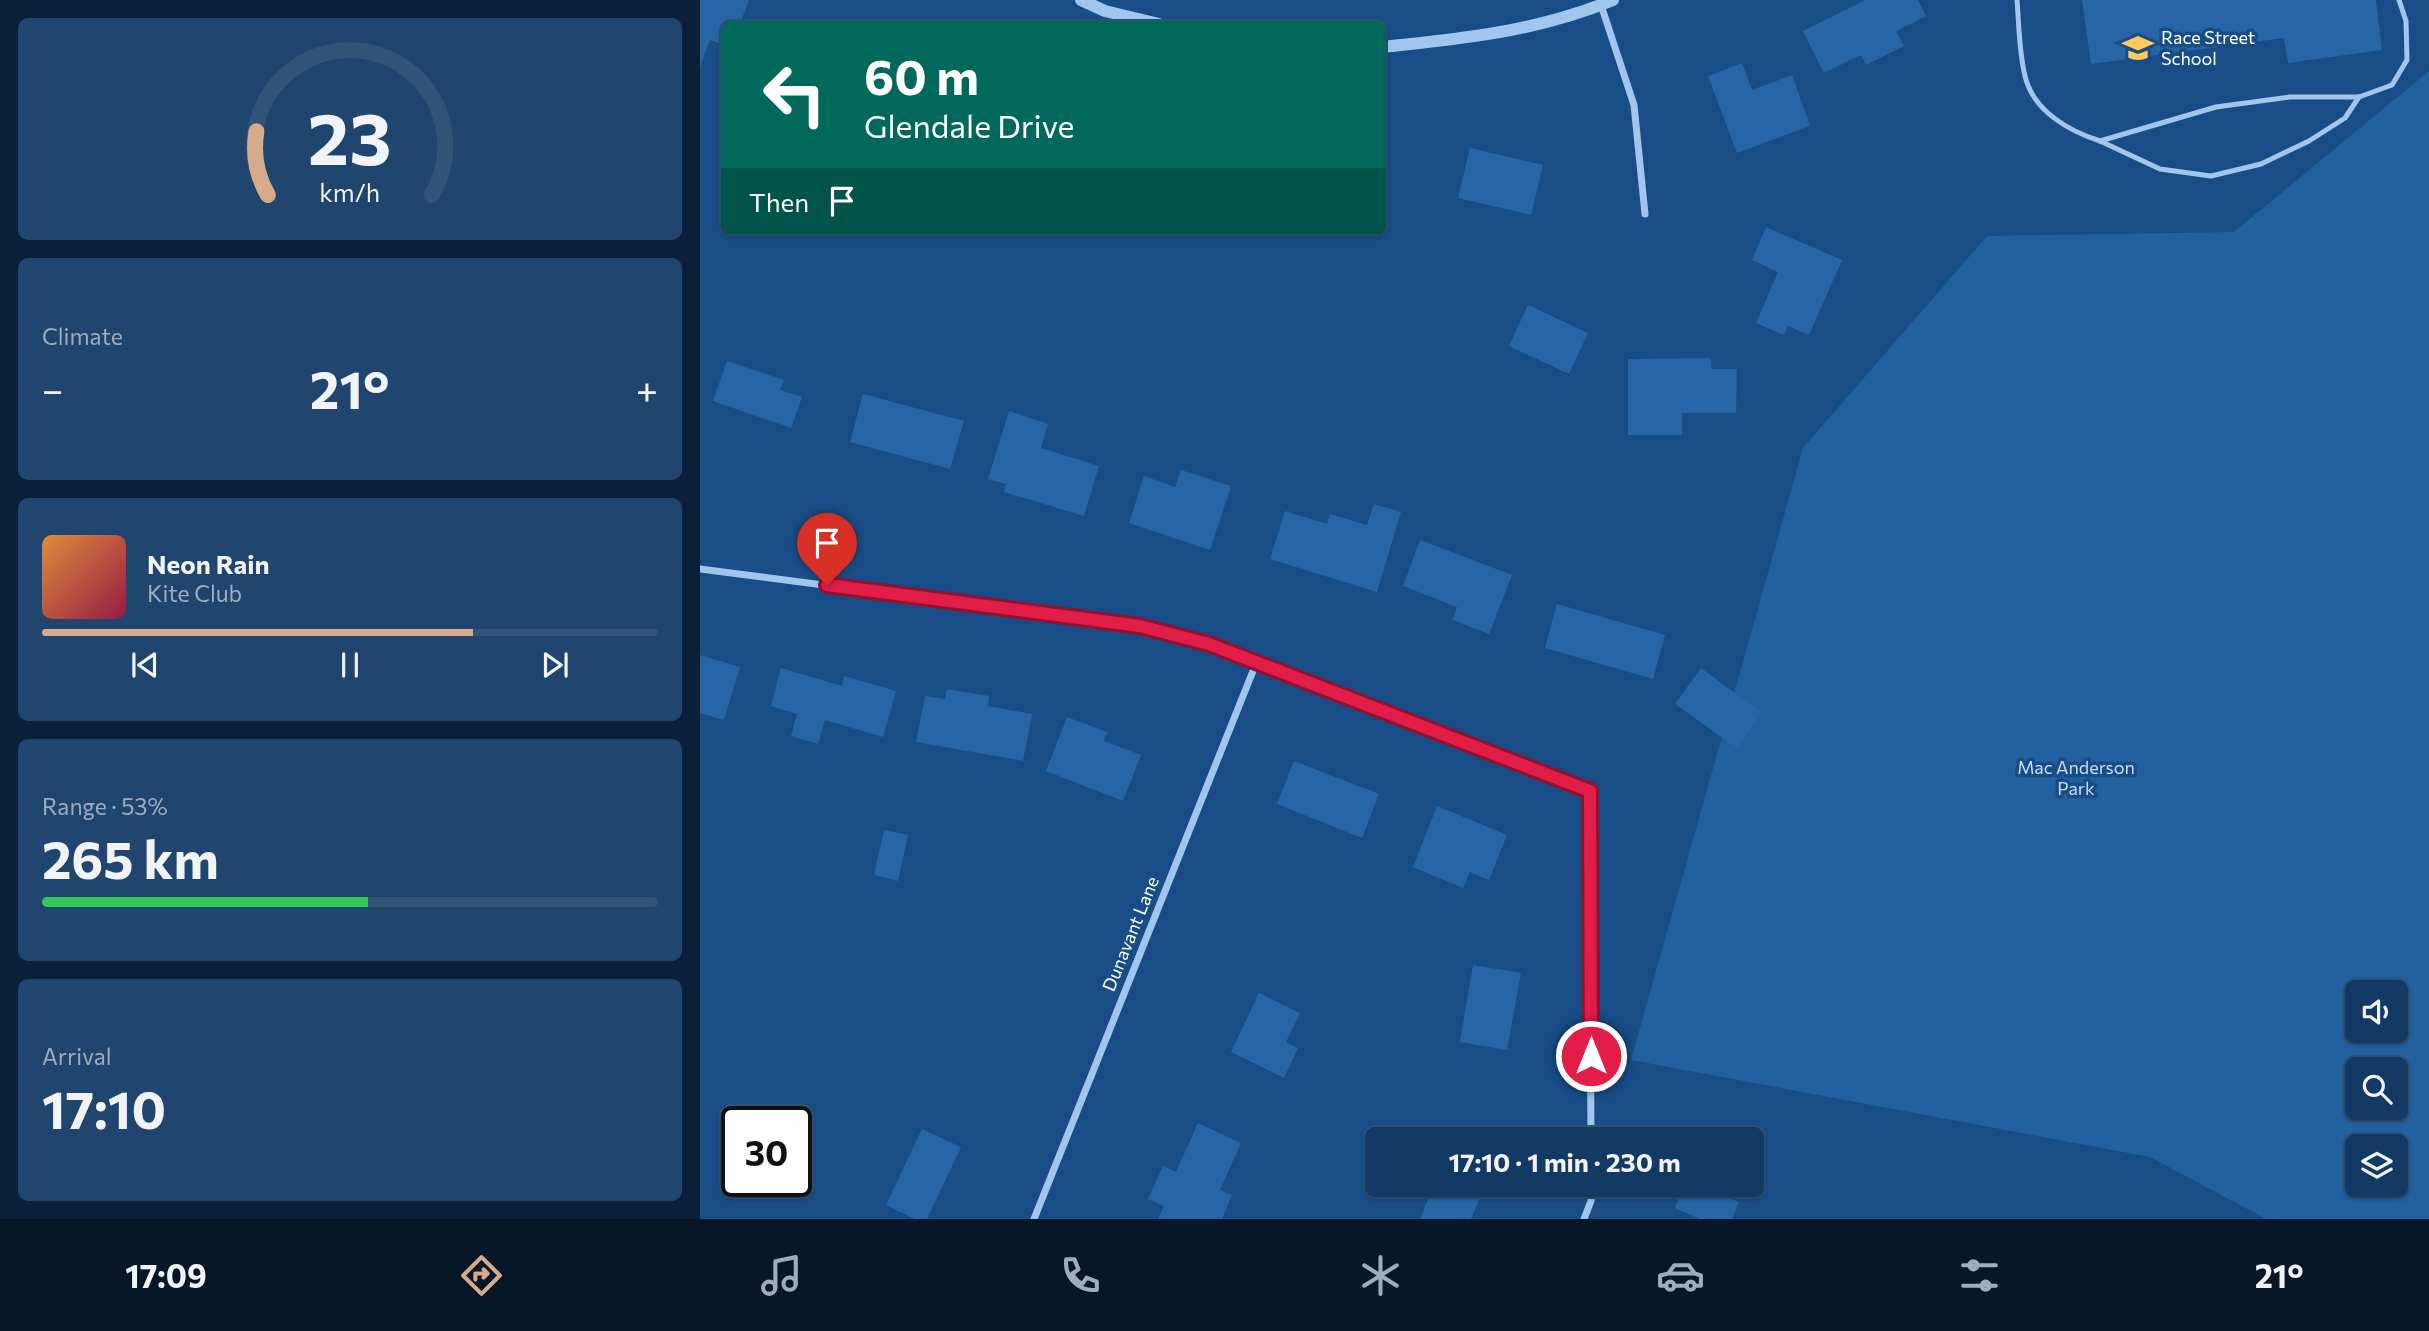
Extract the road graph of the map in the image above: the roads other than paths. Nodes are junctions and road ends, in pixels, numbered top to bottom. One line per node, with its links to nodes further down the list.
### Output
1 (1081, 0): 5 (street)
2 (2017, 0): 8 (lane)
3 (2399, 0): 7 (lane)
4 (1607, 3): 6 (street); 9 (street)
5 (1147, 21)
6 (1386, 47)
7 (2358, 97): 8 (lane); 8 (lane)
8 (2100, 141)
9 (1645, 214)
10 (700, 569): 11 (street)
11 (1257, 661): 12 (street); 14 (street, Dunavant Lane)
12 (1591, 1127)
13 (1591, 1197): 15 (street)
14 (1034, 1219)
15 (1584, 1219)

